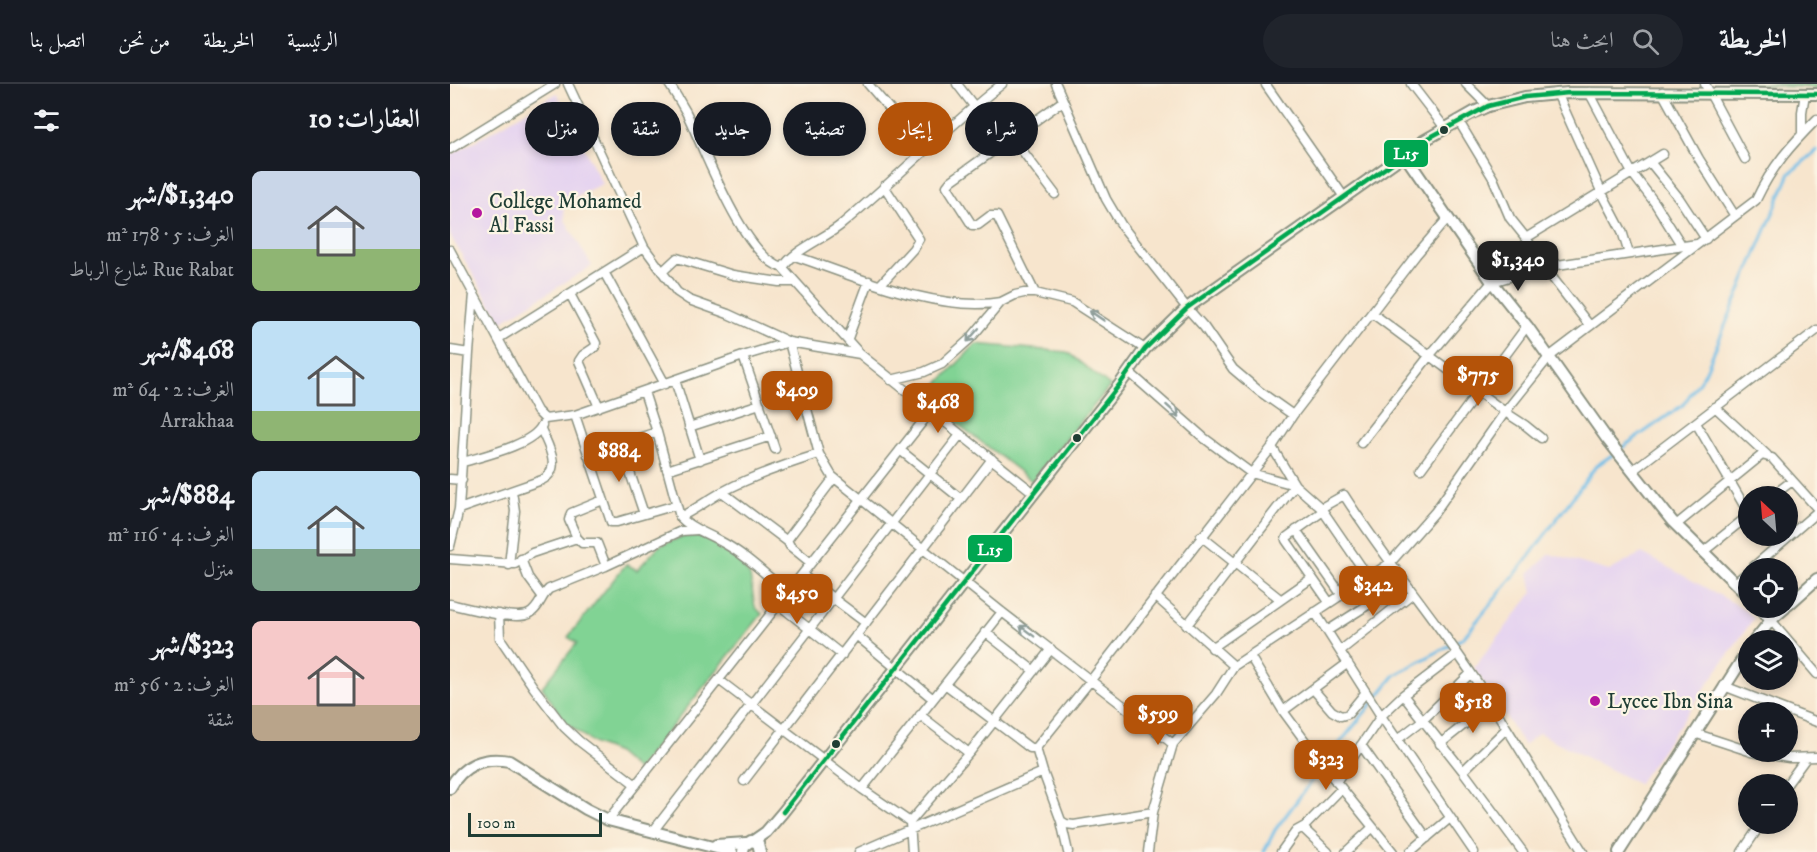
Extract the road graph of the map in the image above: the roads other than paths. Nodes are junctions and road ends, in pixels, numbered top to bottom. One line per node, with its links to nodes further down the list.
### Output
1 (555, 84): 29 (street)
2 (568, 84): 47 (street)
3 (669, 84): 52 (street)
4 (868, 84): 18 (street)
5 (957, 84): 19 (street)
6 (1002, 84): 20 (street)
7 (1056, 84): 17 (street)
8 (1266, 85): 41 (street)
9 (1414, 85): 27 (street)
10 (1470, 85): 21 (street)
11 (1707, 89): 13 (main road); 15 (main road); 35 (street)
12 (1589, 92): 13 (main road); 14 (main road); 37 (street)
13 (1662, 92): 42 (street)
14 (1557, 93): 21 (main road); 39 (street)
15 (1805, 94): 16 (main road); 28 (street)
16 (1817, 94)
17 (1063, 101): 23 (street); 63 (street)
18 (884, 102)
19 (971, 102)
20 (979, 102)
21 (1488, 106): 25 (main road)
22 (965, 114): 26 (street)
23 (1038, 118)
24 (1817, 119): 28 (street)
25 (1458, 120): 27 (main road); 44 (street)
26 (953, 124)
27 (1445, 128): 30 (main road)
28 (1802, 134): 42 (street)
29 (450, 149)
30 (1404, 154): 41 (main road); 43 (main road)
31 (1663, 154): 36 (street)
32 (916, 156): 38 (street)
33 (986, 156): 60 (street)
34 (1026, 156): 40 (street)
35 (1745, 159)
36 (1650, 162): 37 (street); 45 (street)
37 (1632, 173): 39 (street); 46 (street)
38 (884, 186): 50 (street); 58 (street)
39 (1600, 191): 44 (street); 49 (street)
40 (1055, 194)
41 (1344, 197): 63 (main road)
42 (1736, 216): 45 (street)
43 (1447, 219): 57 (main road); 64 (street)
44 (1526, 238): 51 (street)
45 (1703, 241): 46 (street); 66 (street)
46 (1682, 246): 49 (street)
47 (644, 247): 53 (street); 54 (street)
48 (450, 250): 59 (street)
49 (1629, 254): 51 (street)
50 (795, 256): 52 (street); 55 (street)
51 (1544, 267): 57 (street); 66 (street)
52 (783, 268): 56 (street)
53 (604, 272): 61 (street); 81 (street)
54 (662, 272): 56 (street); 70 (street)
55 (869, 281): 58 (street); 69 (street)
56 (794, 282): 69 (street)
57 (1492, 282): 65 (main road); 76 (street)
58 (880, 285): 62 (street)
59 (474, 293): 68 (street); 73 (street)
60 (1035, 293): 62 (street); 71 (street, one-way to 60)
61 (570, 294): 68 (street); 85 (street)
62 (1001, 302): 80 (street, one-way to 80)
63 (1187, 308): 71 (main road); 90 (street)
64 (1372, 313): 76 (street); 90 (street)
65 (1527, 326): 77 (main road); 82 (street)
66 (1590, 326): 77 (street)
67 (1817, 330): 86 (street)
68 (499, 338): 91 (street)
69 (848, 338): 74 (street)
70 (789, 342): 74 (street); 75 (street); 104 (street)
71 (1145, 349): 78 (main road)
72 (450, 350): 73 (street)
73 (469, 353): 109 (street)
74 (860, 354): 80 (street)
75 (743, 356): 79 (street); 84 (street)
76 (1430, 356): 82 (street); 100 (street)
77 (1549, 357): 88 (street); 112 (main road)
78 (1129, 372): 113 (street, one-way to 113); 124 (main road)
79 (675, 380): 81 (street); 93 (street)
80 (891, 380): 87 (street)
81 (664, 384): 83 (street)
82 (1478, 390): 88 (street); 110 (street)
83 (644, 392): 85 (street); 95 (street)
84 (760, 404): 93 (street); 97 (street)
85 (599, 407): 89 (street)
86 (1715, 407): 92 (street); 106 (street)
87 (931, 411): 96 (street); 103 (street)
88 (1505, 412): 98 (street); 151 (street)
89 (575, 415): 91 (street); 105 (street)
90 (1293, 415): 101 (street)
91 (545, 419): 94 (street)
92 (1696, 423): 112 (street); 118 (street)
93 (689, 427): 108 (street)
94 (541, 429): 109 (street); 122 (street)
95 (657, 432): 99 (street); 111 (street)
96 (960, 435): 107 (street); 114 (street)
97 (771, 436): 102 (street); 108 (street)
98 (1541, 438)
99 (620, 443): 105 (street); 133 (street)
100 (1361, 443)
101 (1272, 447): 113 (street); 120 (street)
102 (775, 449)
103 (900, 450): 114 (street); 128 (street)
104 (819, 454): 115 (street); 123 (street)
105 (588, 455): 127 (street)
106 (1768, 455): 118 (street); 119 (street)
107 (993, 459): 124 (street); 126 (street)
108 (700, 460): 111 (street)
109 (463, 462): 117 (street)
110 (1421, 469)
111 (667, 470): 129 (street)
112 (1632, 471): 137 (main road)
113 (1251, 473): 120 (street); 140 (street)
114 (930, 474): 126 (street); 136 (street)
115 (834, 478): 128 (street); 142 (street)
116 (450, 479): 117 (street)
117 (462, 480): 130 (street)
118 (1731, 481): 125 (street); 137 (street)
119 (1792, 481): 121 (street); 132 (street)
120 (1295, 485): 131 (street); 150 (street)
121 (1785, 486)
122 (512, 491): 130 (street); 152 (street)
123 (722, 492): 134 (street); 142 (street)
124 (1034, 493): 159 (main road)
125 (1738, 494)
126 (962, 499): 144 (street)
127 (603, 500): 133 (street); 141 (street)
128 (860, 500): 136 (street); 149 (street)
129 (676, 505): 133 (street); 134 (street)
130 (459, 509): 143 (street)
131 (1322, 509): 139 (street); 151 (street); 156 (street)
132 (1817, 510): 146 (street)
133 (644, 514)
134 (680, 517): 138 (street)
135 (1738, 523): 145 (street)
136 (892, 524): 144 (street); 169 (street)
137 (1676, 525): 145 (main road)
138 (697, 530): 153 (street); 163 (street)
139 (1296, 530): 155 (street); 165 (street)
140 (1201, 536): 150 (street); 167 (street)
141 (577, 538): 148 (street); 153 (street)
142 (787, 541): 149 (street)
143 (450, 546)
144 (923, 549): 159 (street); 178 (street)
145 (1703, 552): 161 (main road)
146 (1763, 558)
147 (450, 559): 152 (street)
148 (521, 559): 152 (street); 166 (street)
149 (811, 563): 154 (street)
150 (1234, 563): 170 (street); 179 (street)
151 (1390, 563): 156 (street); 160 (street)
152 (509, 564)
153 (606, 566): 166 (street)
154 (802, 574): 163 (street); 169 (street)
155 (1312, 578): 170 (street); 171 (street)
156 (1369, 578): 165 (street)
157 (1817, 579): 168 (main road)
158 (1738, 580): 161 (street)
159 (964, 581): 174 (street); 194 (main road)
160 (1404, 582): 164 (street); 182 (street)
161 (1735, 583): 162 (main road)
162 (1738, 586)
163 (788, 592): 173 (street)
164 (1413, 593): 187 (street); 188 (street)
165 (1341, 594): 171 (street)
166 (542, 596): 176 (street)
167 (1155, 596): 179 (street); 199 (street)
168 (1798, 596)
169 (834, 599): 178 (street); 180 (street)
170 (1280, 599): 185 (street)
171 (1329, 602): 175 (street)
172 (450, 604): 176 (street)
173 (778, 604): 180 (street); 198 (street)
174 (1002, 612): 183 (street); 186 (street, one-way to 174)
175 (1315, 612): 182 (street); 190 (street)
176 (499, 614): 232 (street)
177 (1772, 620): 181 (main road); 197 (street)
178 (866, 623): 184 (street)
179 (1186, 625): 185 (street)
180 (810, 630): 189 (street); 207 (street)
181 (1764, 630)
182 (1327, 631): 187 (street)
183 (985, 632): 195 (street); 200 (street)
184 (856, 635): 189 (street); 194 (street)
185 (1212, 648): 193 (street)
186 (1051, 649): 195 (street); 199 (street)
187 (1340, 651): 191 (street)
188 (1457, 653): 196 (street); 204 (street)
189 (842, 655): 215 (street)
190 (1250, 656): 193 (street); 208 (street)
191 (1348, 663): 202 (street); 203 (street)
192 (1738, 665): 201 (main road)
193 (1234, 666): 218 (street)
194 (895, 668): 205 (street); 227 (main road)
195 (1034, 671): 212 (street)
196 (1470, 674): 206 (street); 211 (street)
197 (1817, 674)
198 (719, 680): 207 (street); 232 (street)
199 (1091, 680): 218 (street); 222 (street)
200 (945, 684): 205 (street); 212 (street)
201 (1724, 686): 213 (street); 216 (main road)
202 (1313, 689): 203 (street); 208 (street)
203 (1368, 695): 210 (street)
204 (1403, 695): 210 (street); 211 (street)
205 (932, 698): 209 (street)
206 (1490, 704): 214 (street); 219 (street)
207 (752, 705): 215 (street); 243 (street)
208 (1283, 711): 233 (street)
209 (920, 715): 223 (street); 235 (street)
210 (1380, 715): 217 (street); 220 (street)
211 (1423, 720): 217 (street); 219 (street)
212 (995, 721): 222 (street); 223 (street)
213 (1817, 722)
214 (1506, 729): 228 (street); 260 (street)
215 (784, 730): 227 (street); 231 (street)
216 (1694, 733): 221 (street); 261 (main road)
217 (1397, 740): 237 (street)
218 (1173, 744): 236 (street)
219 (1440, 744): 228 (street)
220 (1361, 745): 233 (street); 245 (street)
221 (1738, 747)
222 (1036, 748): 229 (street)
223 (969, 753): 240 (street)
224 (1817, 757): 226 (street)
225 (1798, 758): 226 (street)
226 (1806, 758): 230 (street)
227 (824, 760): 235 (street); 247 (main road)
228 (1463, 771): 259 (street)
229 (1043, 772): 239 (street); 240 (street)
230 (1794, 774)
231 (744, 781)
232 (636, 784): 238 (street)
233 (1339, 785): 241 (street); 242 (street)
234 (450, 788): 238 (main road)
235 (862, 789): 240 (street)
236 (1153, 812): 239 (street); 252 (street)
237 (1450, 818): 245 (street); 258 (street)
238 (608, 820): 243 (main road)
239 (1061, 820): 251 (street)
240 (910, 826): 249 (street); 250 (street)
241 (1305, 826): 253 (street); 254 (street)
242 (1372, 828): 255 (street); 256 (street)
243 (654, 830): 246 (main road)
244 (1754, 834): 262 (street)
245 (1427, 838): 257 (street)
246 (711, 845): 247 (main road); 248 (main road)
247 (752, 847)
248 (732, 852)
249 (859, 852)
250 (912, 852)
251 (1068, 852)
252 (1148, 852)
253 (1281, 852)
254 (1328, 852)
255 (1346, 852)
256 (1393, 852)
257 (1410, 852)
258 (1474, 852)
259 (1523, 852)
260 (1583, 852)
261 (1619, 852)
262 (1742, 852)

